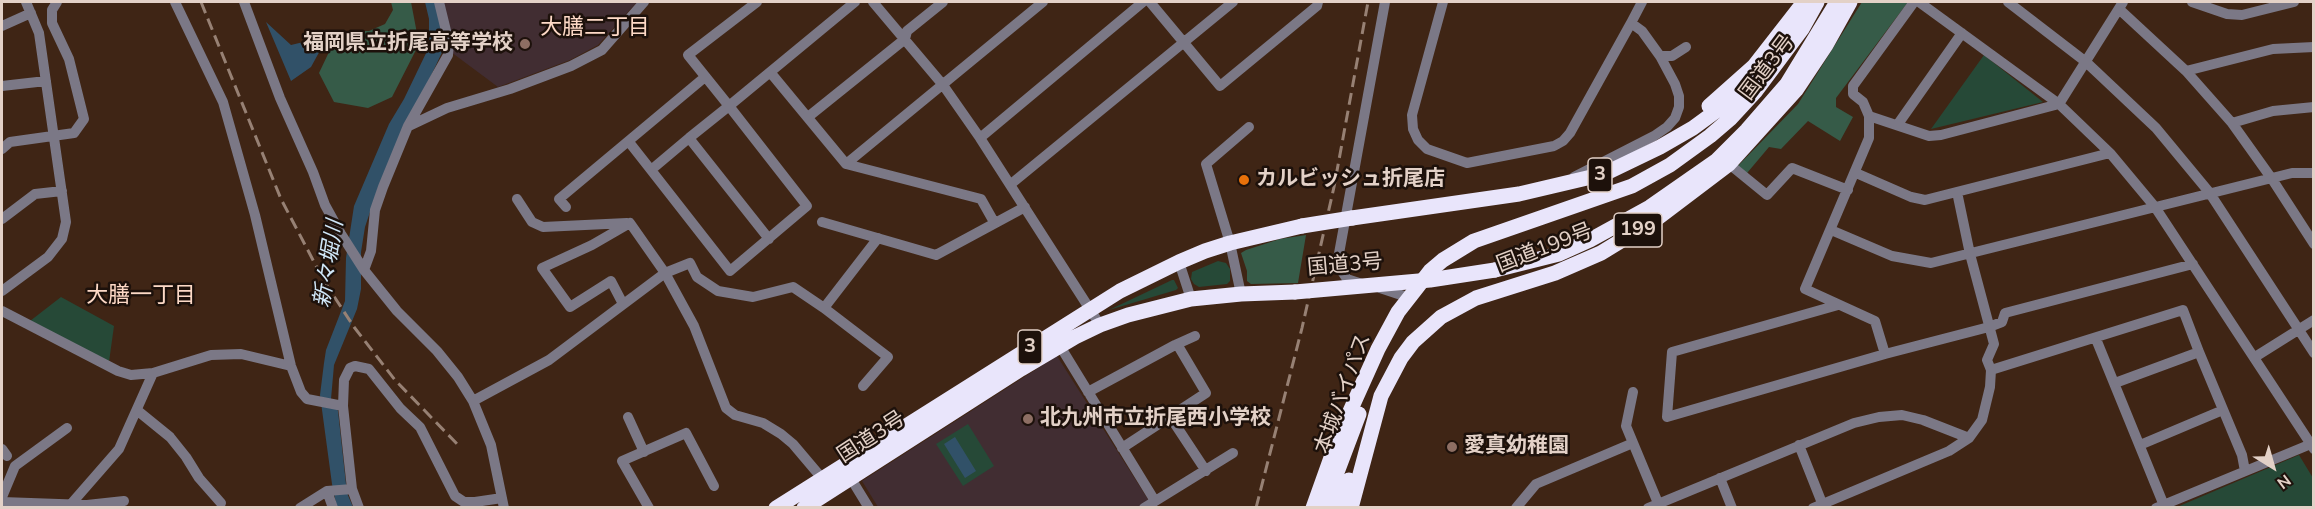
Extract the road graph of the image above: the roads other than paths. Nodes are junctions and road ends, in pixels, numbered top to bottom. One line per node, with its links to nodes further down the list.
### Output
1 (26, 2): 30 (street)
2 (57, 2): 59 (street)
3 (175, 2): 118 (street)
4 (244, 2): 95 (street)
5 (440, 2): 57 (street)
6 (645, 2): 57 (street)
7 (756, 2): 45 (street)
8 (855, 2): 44 (street)
9 (873, 2): 35 (street)
10 (944, 2): 35 (street)
11 (1043, 2): 47 (street)
12 (1143, 2): 61 (street)
13 (1150, 2): 36 (street)
14 (1233, 2): 36 (street)
15 (1318, 2): 36 (street)
16 (1385, 2): 99 (street)
17 (1443, 2): 31 (street)
18 (1642, 2): 31 (street)
19 (1796, 2): 39 (street)
20 (1804, 2): 39 (highway)
21 (1817, 2): 33 (highway, 国道3号 / 3)
22 (1837, 2): 98 (highway, 国道3号 / 3, bridge)
23 (1850, 2): 66 (highway, 国道199号 / 199)
24 (1914, 2): 53 (street)
25 (1919, 2): 34 (street)
26 (2008, 2): 41 (street)
27 (2192, 2): 28 (street)
28 (2294, 2)
29 (2121, 5): 41 (street); 43 (street)
30 (31, 13): 32 (street); 46 (street)
31 (1631, 23): 40 (street)
32 (2, 26)
33 (1802, 29): 52 (highway, 国道3号 / 3); 87 (highway, 国道199号 / 199)
34 (1962, 33): 49 (street); 56 (street)
35 (905, 39): 47 (street); 54 (street)
36 (1184, 42): 72 (street)
37 (1686, 47): 40 (street)
38 (2313, 47): 43 (street)
39 (1766, 53): 42 (highway)
40 (1660, 56): 70 (street)
41 (2086, 62): 49 (street); 76 (street)
42 (1754, 66): 52 (highway); 70 (highway)
43 (2186, 71): 55 (street)
44 (770, 72): 50 (street); 54 (street)
45 (705, 77): 50 (street); 62 (street)
46 (46, 81): 48 (street); 59 (street)
47 (943, 85): 61 (street); 65 (street)
48 (2, 86)
49 (2060, 104): 56 (street); 64 (street)
50 (729, 106): 60 (street); 89 (street)
51 (2313, 107): 55 (street)
52 (1714, 111): 78 (highway, 国道3号 / 3); 87 (highway)
53 (1869, 116): 56 (street); 68 (street)
54 (808, 117): 65 (street)
55 (2232, 123): 71 (street)
56 (1898, 124)
57 (408, 126): 95 (street)
58 (1249, 127): 90 (street)
59 (55, 135): 63 (street); 74 (street)
60 (689, 138): 67 (street); 89 (street)
61 (980, 138): 72 (street)
62 (629, 142): 67 (street); 79 (street)
63 (2, 149)
64 (2110, 153): 75 (street); 81 (street)
65 (846, 164): 84 (street)
66 (1730, 164): 73 (street); 126 (highway, 国道199号 / 199)
67 (651, 170): 89 (street)
68 (1856, 173): 73 (street); 75 (street)
69 (2313, 173): 71 (street)
70 (1574, 177): 78 (highway)
71 (2272, 179): 76 (street); 91 (street)
72 (1011, 184): 80 (street)
73 (1848, 190): 86 (street)
74 (62, 191): 82 (street); 97 (street)
75 (1957, 192): 92 (street)
76 (2209, 192): 81 (street); 109 (street)
77 (518, 199): 85 (street)
78 (1458, 202): 90 (highway, 国道3号 / 3, bridge)
79 (566, 207)
80 (1025, 207): 84 (street); 104 (street)
81 (2155, 207): 92 (street); 94 (street)
82 (2, 219)
83 (822, 222): 88 (street)
84 (994, 222): 88 (street)
85 (630, 223): 96 (street); 101 (street)
86 (1831, 230): 92 (street); 102 (street)
87 (1490, 234): 99 (highway, 国道199号 / 199)
88 (878, 238): 103 (street)
89 (769, 239)
90 (1230, 243): 93 (highway, 国道3号 / 3); 98 (street)
91 (2313, 244)
92 (1970, 254): 108 (street)
93 (1179, 262): 100 (street); 104 (highway, 国道3号 / 3)
94 (2193, 264): 108 (street); 117 (street)
95 (364, 270): 127 (street)
96 (665, 273): 101 (street); 103 (street); 146 (street)
97 (5, 288)
98 (1242, 294): 100 (highway, 国道3号 / 3)
99 (1407, 297): 125 (highway, 国道199号 / 199); 169 (highway, 本城バイパス / 199)
100 (1191, 299): 107 (highway, 国道3号 / 3)
101 (623, 304): 127 (street)
102 (1838, 305): 116 (street); 116 (street)
103 (824, 308): 122 (street)
104 (1091, 309): 107 (street); 146 (highway, 国道3号 / 3)
105 (2, 311): 120 (street)
106 (2313, 320): 109 (street)
107 (1100, 325): 113 (highway, 国道3号 / 3)
108 (1989, 327): 116 (street); 119 (street)
109 (2298, 330): 115 (street); 117 (street)
110 (1195, 336): 112 (street)
111 (2096, 339): 114 (street); 119 (street); 121 (street)
112 (1177, 344): 123 (street); 132 (street)
113 (1060, 346): 123 (street); 144 (highway, 国道3号 / 3)
114 (2199, 352): 121 (street); 129 (street)
115 (2313, 353)
116 (1885, 354)
117 (2255, 357): 138 (street)
118 (291, 366): 120 (street); 128 (street)
119 (1991, 370): 134 (street)
120 (153, 373): 130 (street)
121 (2115, 383): 137 (street)
122 (864, 386)
123 (1088, 392): 139 (street)
124 (1633, 392): 135 (street)
125 (1357, 395): 167 (street); 168 (highway, 国道199号 / 199)
126 (1381, 396): 170 (highway, 本城バイパス / 199); 171 (highway, 国道199号 / 199)
127 (473, 401): 154 (street)
128 (339, 405): 148 (street); 154 (street)
129 (2223, 410): 137 (street); 143 (street)
130 (138, 411): 153 (street); 155 (street)
131 (628, 417): 140 (street)
132 (1171, 418): 139 (street); 142 (street)
133 (67, 428): 150 (street)
134 (1970, 438): 136 (street); 157 (street)
135 (1633, 443): 156 (street); 172 (street)
136 (1799, 445): 145 (street); 157 (street)
137 (2140, 445): 158 (street)
138 (2312, 446): 143 (street)
139 (1122, 448): 152 (street)
140 (644, 452): 147 (street); 162 (street)
141 (1233, 453): 142 (street)
142 (1206, 471): 152 (street)
143 (2245, 471): 158 (street)
144 (850, 477): 146 (highway, 国道3号 / 3); 165 (street)
145 (1720, 478): 156 (street); 173 (street)
146 (827, 484): 163 (highway, 国道3号 / 3); 164 (highway, 国道3号 / 3)
147 (714, 486)
148 (352, 489): 149 (street); 161 (street)
149 (327, 491): 159 (street); 160 (street)
150 (2, 499): 155 (street)
151 (123, 501): 155 (street)
152 (1155, 501): 166 (street)
153 (220, 503)
154 (503, 503)
155 (71, 504)
156 (1653, 506)
157 (1820, 506)
158 (2162, 506)
159 (300, 507)
160 (333, 507)
161 (359, 507)
162 (649, 507)
163 (776, 507)
164 (804, 507)
165 (869, 507)
166 (1144, 507)
167 (1306, 507)
168 (1313, 507)
169 (1324, 507)
170 (1338, 507)
171 (1351, 507)
172 (1516, 507)
173 (1732, 507)

